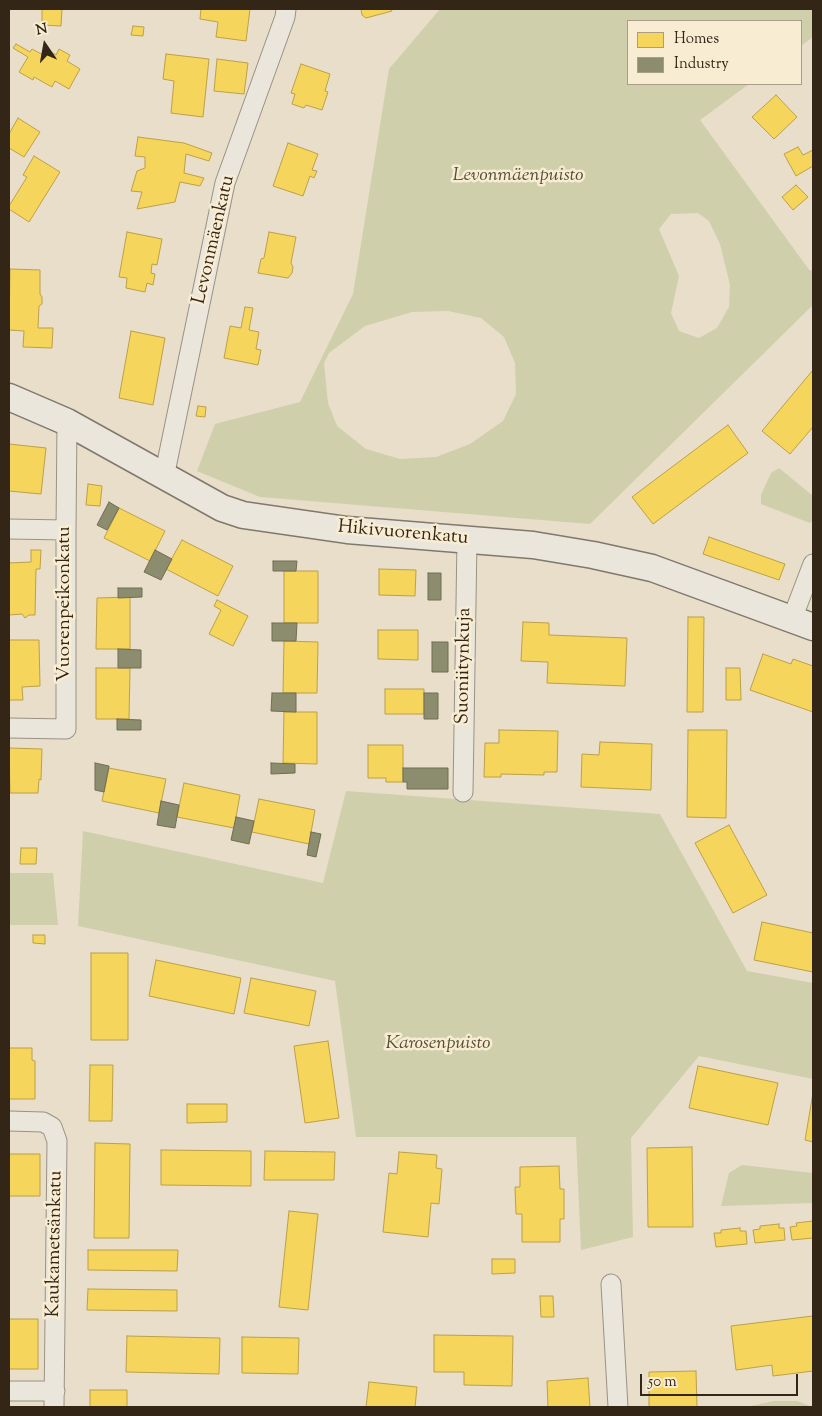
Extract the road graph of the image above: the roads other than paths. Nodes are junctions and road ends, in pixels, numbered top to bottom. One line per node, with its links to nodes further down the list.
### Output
1 (286, 9): 4 (street, Levonmäenkatu)
2 (9, 397): 3 (street, Hikivuorenkatu)
3 (67, 422): 4 (street, Hikivuorenkatu); 6 (street, Vuorenpeikonkatu)
4 (164, 477): 7 (street, Hikivuorenkatu)
5 (9, 529): 6 (street)
6 (66, 530): 10 (street, Vuorenpeikonkatu)
7 (467, 540): 9 (street, Hikivuorenkatu); 11 (street, Suoniitynkuja)
8 (813, 564): 9 (street)
9 (803, 623)
10 (9, 728)
11 (463, 792)
12 (9, 1122): 15 (street, Kaukametsänkatu)
13 (611, 1284): 16 (street)
14 (9, 1391): 15 (street)
15 (54, 1399)
16 (618, 1407)

